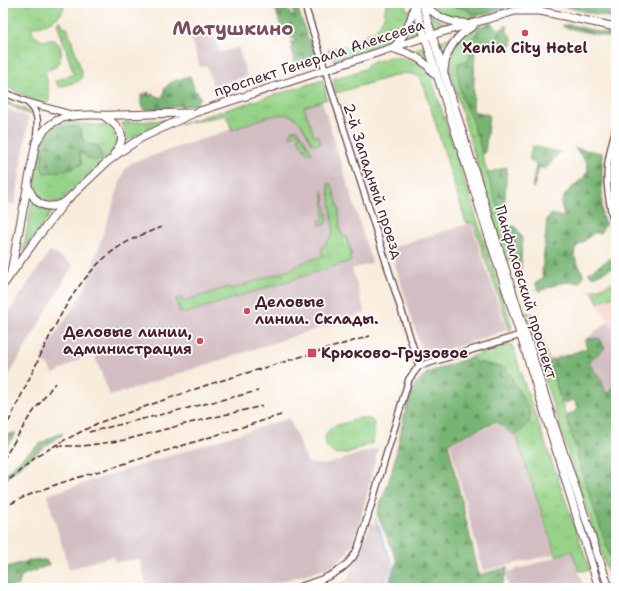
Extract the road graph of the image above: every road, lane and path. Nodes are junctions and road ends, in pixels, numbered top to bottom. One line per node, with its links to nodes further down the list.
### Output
1 (304, 3): 7 (street, 2-й Западный проезд)
2 (418, 3): 3 (main road); 5 (main road, Панфиловский проспект); 6 (main road)
3 (480, 21): 4 (main road, проспект Генерала Алексеева); 5 (main road, проспект Генерала Алексеева); 8 (main road)
4 (616, 27)
5 (429, 36): 6 (main road, проспект Генерала Алексеева); 8 (main road, Панфиловский проспект); 10 (main road, Панфиловский проспект)
6 (392, 48): 7 (main road, проспект Генерала Алексеева); 10 (main road)
7 (325, 70): 12 (main road, проспект Генерала Алексеева); 24 (street, 2-й Западный проезд)
8 (444, 74): 23 (main road, Панфиловский проспект)
9 (3, 92): 11 (street)
10 (444, 97): 23 (main road, Панфиловский проспект)
11 (27, 102): 13 (street); 16 (street)
12 (194, 112): 14 (main road, проспект Генерала Алексеева); 17 (main road, проспект Генерала Алексеева)
13 (75, 115): 14 (main road, проспект Генерала Алексеева); 16 (main road, проспект Генерала Алексеева)
14 (104, 116): 17 (main road)
15 (616, 128): 20 (street)
16 (36, 142): 18 (main road, проспект Генерала Алексеева)
17 (106, 163): 19 (main road, проспект Генерала Алексеева)
18 (28, 186): 19 (main road); 21 (main road, проспект Генерала Алексеева)
19 (65, 202): 21 (main road, проспект Генерала Алексеева)
20 (616, 225)
21 (10, 276): 22 (main road, проспект Генерала Алексеева)
22 (3, 285)
23 (523, 334): 24 (street); 26 (main road, Панфиловский проспект); 27 (main road, Панфиловский проспект)
24 (419, 366): 25 (street)
25 (296, 588)
26 (599, 588)
27 (609, 588)

